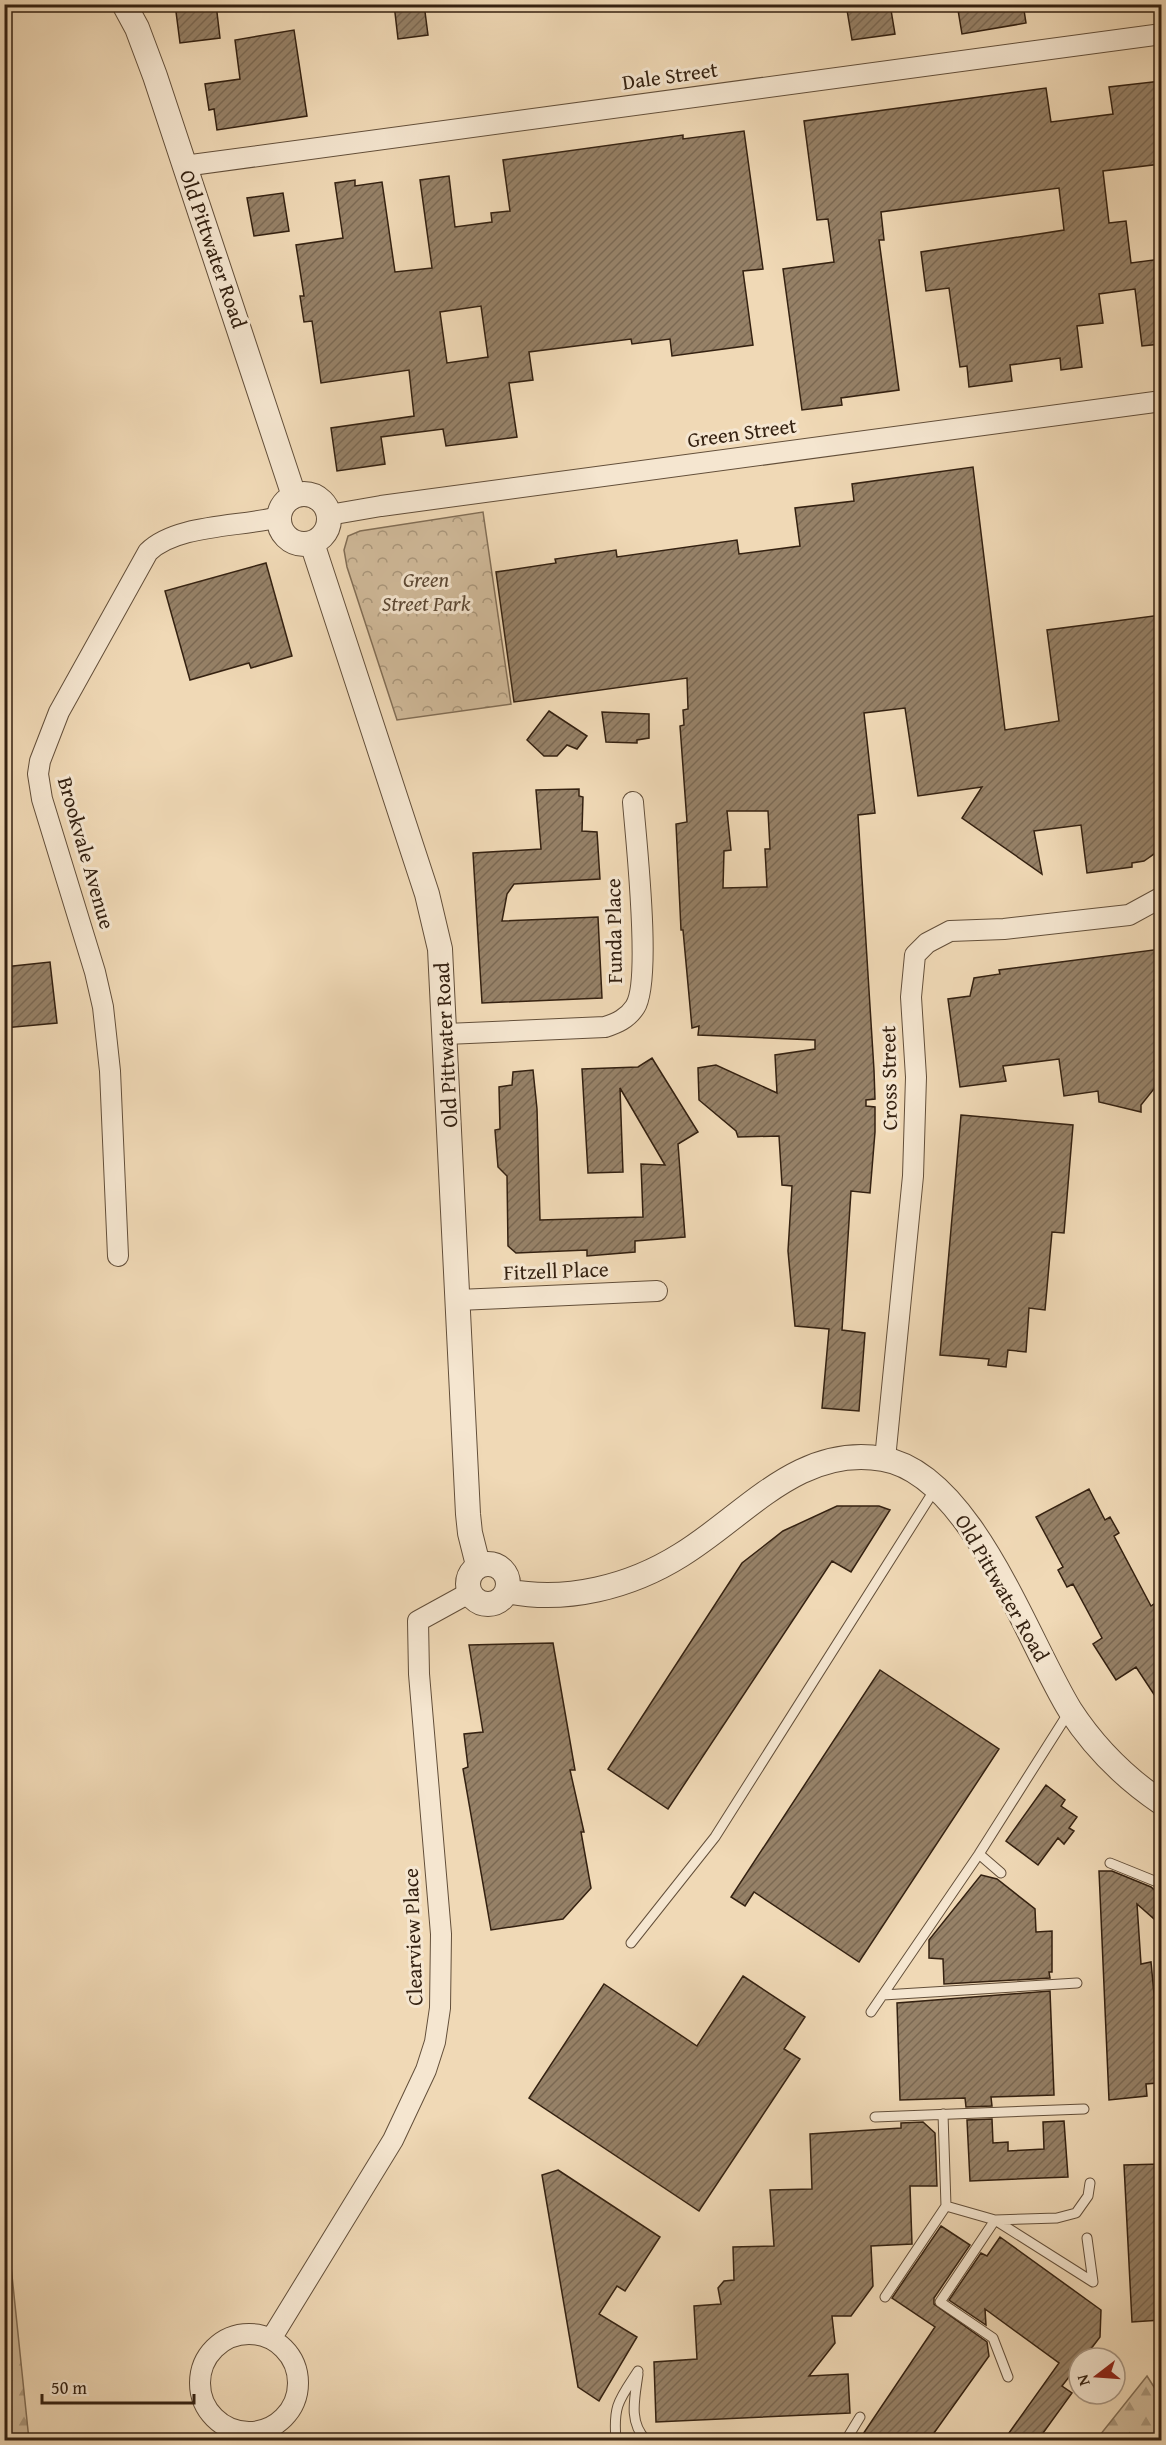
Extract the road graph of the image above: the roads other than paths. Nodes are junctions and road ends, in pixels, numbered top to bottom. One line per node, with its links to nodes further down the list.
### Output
1 (124, 4): 3 (street, Old Pittwater Road)
2 (1161, 34): 3 (street, Dale Street)
3 (184, 166): 5 (street, Old Pittwater Road)
4 (1161, 401): 6 (street, Green Street)
5 (294, 496): 6 (street); 7 (street)
6 (329, 515): 8 (street)
7 (279, 517): 8 (street); 12 (street, Brookvale Avenue)
8 (312, 543): 11 (street, Old Pittwater Road)
9 (633, 802): 11 (street, Funda Place)
10 (1161, 897): 15 (street, Cross Street)
11 (446, 1034): 14 (street, Old Pittwater Road)
12 (118, 1257)
13 (657, 1291): 14 (street, Fitzell Place)
14 (458, 1300): 17 (street, Old Pittwater Road)
15 (885, 1459): 16 (street, Old Pittwater Road); 18 (street, Old Pittwater Road)
16 (937, 1486): 20 (street, Old Pittwater Road); 26 (lane)
17 (478, 1565): 18 (street); 19 (street)
18 (507, 1591): 19 (street)
19 (469, 1593): 38 (street, Clearview Place)
20 (1070, 1710): 21 (street, Old Pittwater Road); 22 (lane)
21 (1161, 1803)
22 (979, 1854): 24 (lane); 28 (lane)
23 (1110, 1863): 25 (lane)
24 (1001, 1873)
25 (1161, 1884)
26 (631, 1943)
27 (1077, 1983): 28 (lane)
28 (883, 1995): 29 (lane)
29 (871, 2012)
30 (1084, 2109): 31 (lane)
31 (943, 2114): 32 (lane); 34 (lane)
32 (875, 2117)
33 (1090, 2183): 35 (lane)
34 (946, 2206): 35 (lane); 37 (lane)
35 (995, 2220): 36 (lane); 39 (lane)
36 (1087, 2238)
37 (885, 2297)
38 (271, 2339): 38 (street)
39 (1008, 2377)
40 (860, 2417): 43 (lane)
41 (616, 2440): 42 (lane)
42 (646, 2440)
43 (846, 2440)

